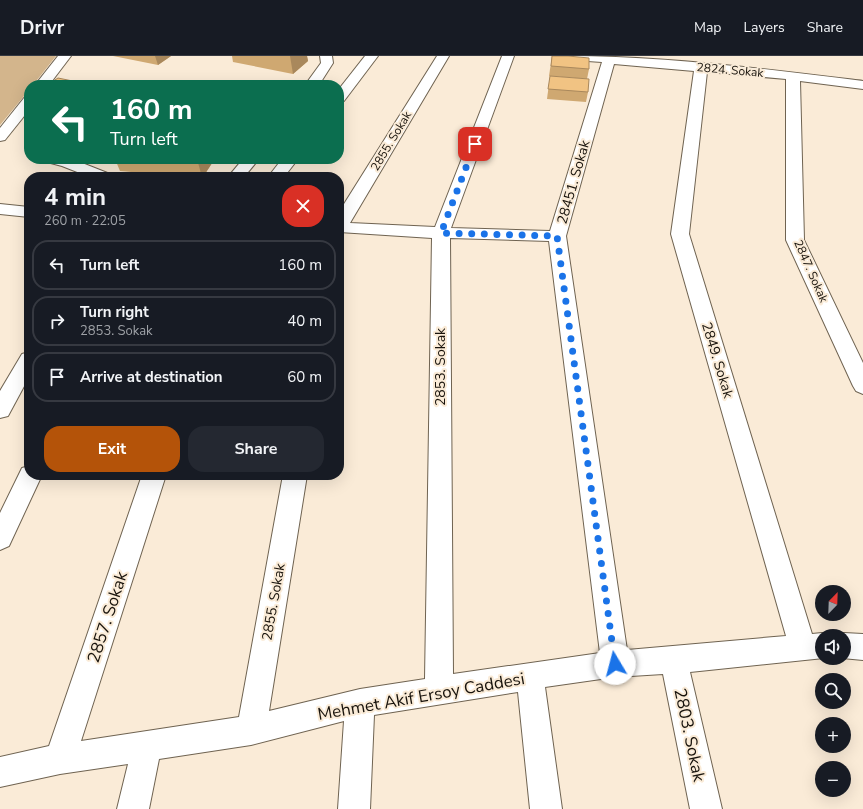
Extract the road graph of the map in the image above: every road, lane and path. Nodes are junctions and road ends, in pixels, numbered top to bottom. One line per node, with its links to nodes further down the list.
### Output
1 (65, 56): 10 (street)
2 (326, 56): 11 (street)
3 (372, 56): 13 (street)
4 (442, 56): 24 (street, 2855. Sokak)
5 (508, 56): 26 (street, 2853. Sokak)
6 (573, 56): 7 (street, 2824. Sokak)
7 (608, 60): 8 (street, 2824. Sokak); 27 (street, 28451. Sokak)
8 (701, 68): 9 (street, 2824. Sokak); 36 (street, 2849. Sokak)
9 (793, 76): 12 (street, 2824. Sokak); 29 (street, 2847. Sokak)
10 (46, 80)
11 (315, 80)
12 (863, 85)
13 (344, 92)
14 (24, 107): 15 (street)
15 (0, 137)
16 (71, 164): 19 (street)
17 (247, 164): 20 (street)
18 (286, 164): 21 (street)
19 (91, 172)
20 (240, 172)
21 (280, 172)
22 (0, 209): 23 (street)
23 (24, 211)
24 (344, 218)
25 (344, 226): 26 (street)
26 (441, 233): 27 (street); 41 (street, 2853. Sokak)
27 (557, 236): 39 (street, 28451. Sokak)
28 (24, 368): 30 (street)
29 (863, 386)
30 (0, 410)
31 (28, 480): 34 (street)
32 (152, 480): 45 (street, 2857. Sokak)
33 (294, 480): 43 (street, 2855. Sokak)
34 (0, 539)
35 (851, 646): 37 (street)
36 (813, 647): 38 (street, Mehmet Akif Ersoy Caddesi)
37 (863, 647)
38 (674, 660): 39 (street, Mehmet Akif Ersoy Caddesi); 50 (street, 2803. Sokak)
39 (615, 664): 40 (street, Mehmet Akif Ersoy Caddesi)
40 (530, 676): 41 (street, Mehmet Akif Ersoy Caddesi); 49 (street)
41 (439, 690): 42 (street, Mehmet Akif Ersoy Caddesi)
42 (360, 703): 43 (street, Mehmet Akif Ersoy Caddesi); 48 (street)
43 (251, 730): 44 (street, Mehmet Akif Ersoy Caddesi)
44 (147, 746): 45 (street, Mehmet Akif Ersoy Caddesi); 47 (street)
45 (60, 759): 46 (street, Mehmet Akif Ersoy Caddesi)
46 (0, 772)
47 (133, 809)
48 (354, 809)
49 (546, 809)
50 (706, 809)

